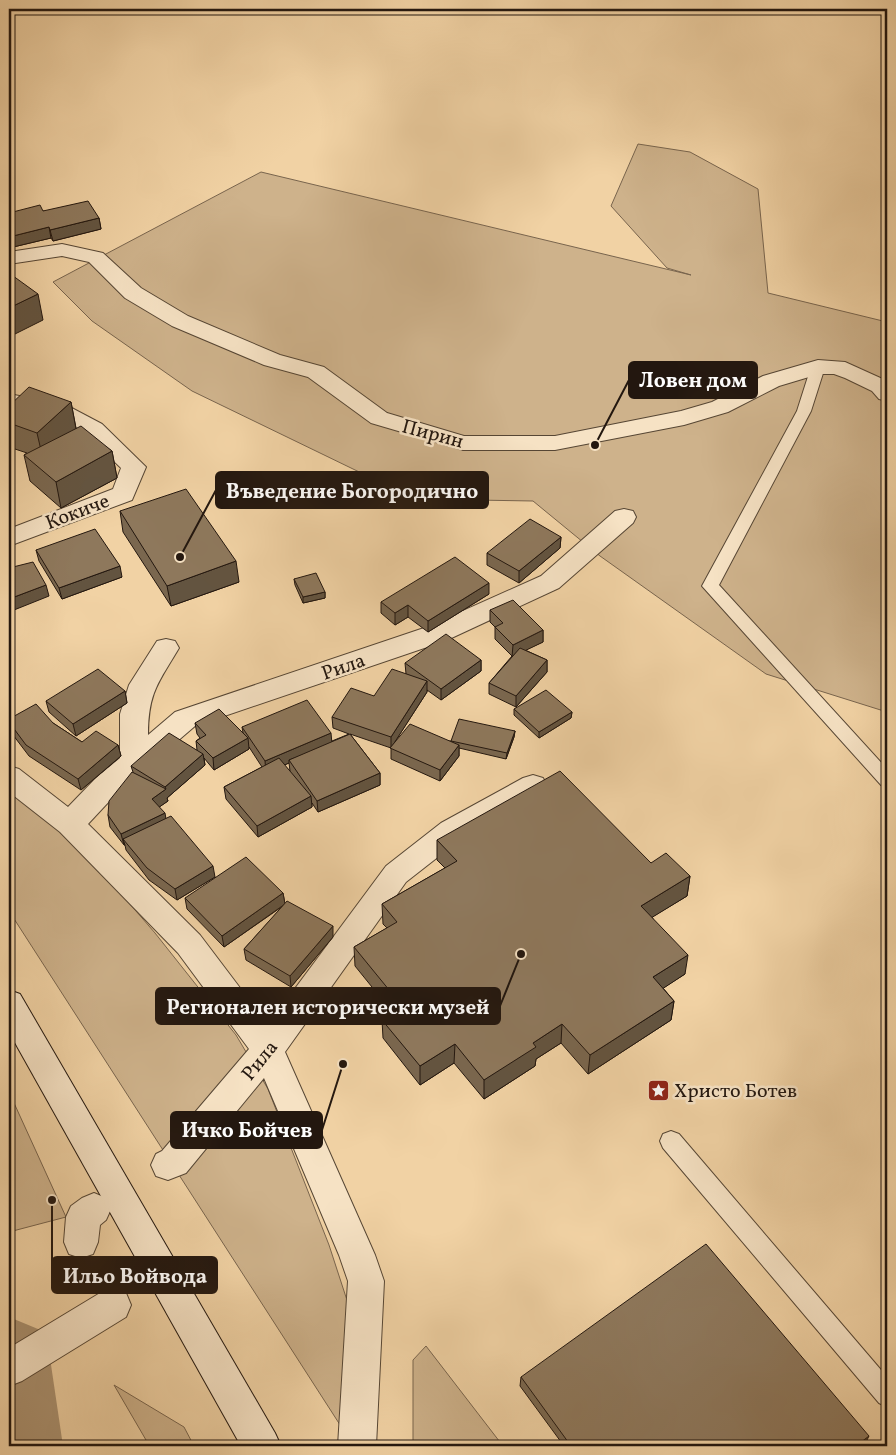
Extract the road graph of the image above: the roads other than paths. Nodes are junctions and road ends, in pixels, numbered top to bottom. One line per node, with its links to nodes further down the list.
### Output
1 (9, 258): 2 (street, Пирин)
2 (818, 367): 3 (street, Пирин); 11 (lane)
3 (887, 394)
4 (9, 401): 6 (street, Кокиче)
5 (624, 517): 8 (street, Рила)
6 (9, 538)
7 (166, 648): 8 (street)
8 (134, 762): 12 (street, Рила)
9 (9, 777): 12 (street)
10 (547, 779): 14 (street, Рила)
11 (887, 780)
12 (70, 824): 14 (street)
13 (9, 1003): 22 (street)
14 (268, 1050): 16 (street, Рила); 23 (street)
15 (671, 1141): 21 (lane)
16 (168, 1165)
17 (94, 1210): 18 (street)
18 (81, 1242)
19 (113, 1305): 20 (street)
20 (9, 1368)
21 (887, 1396)
22 (262, 1446)
23 (357, 1446)

